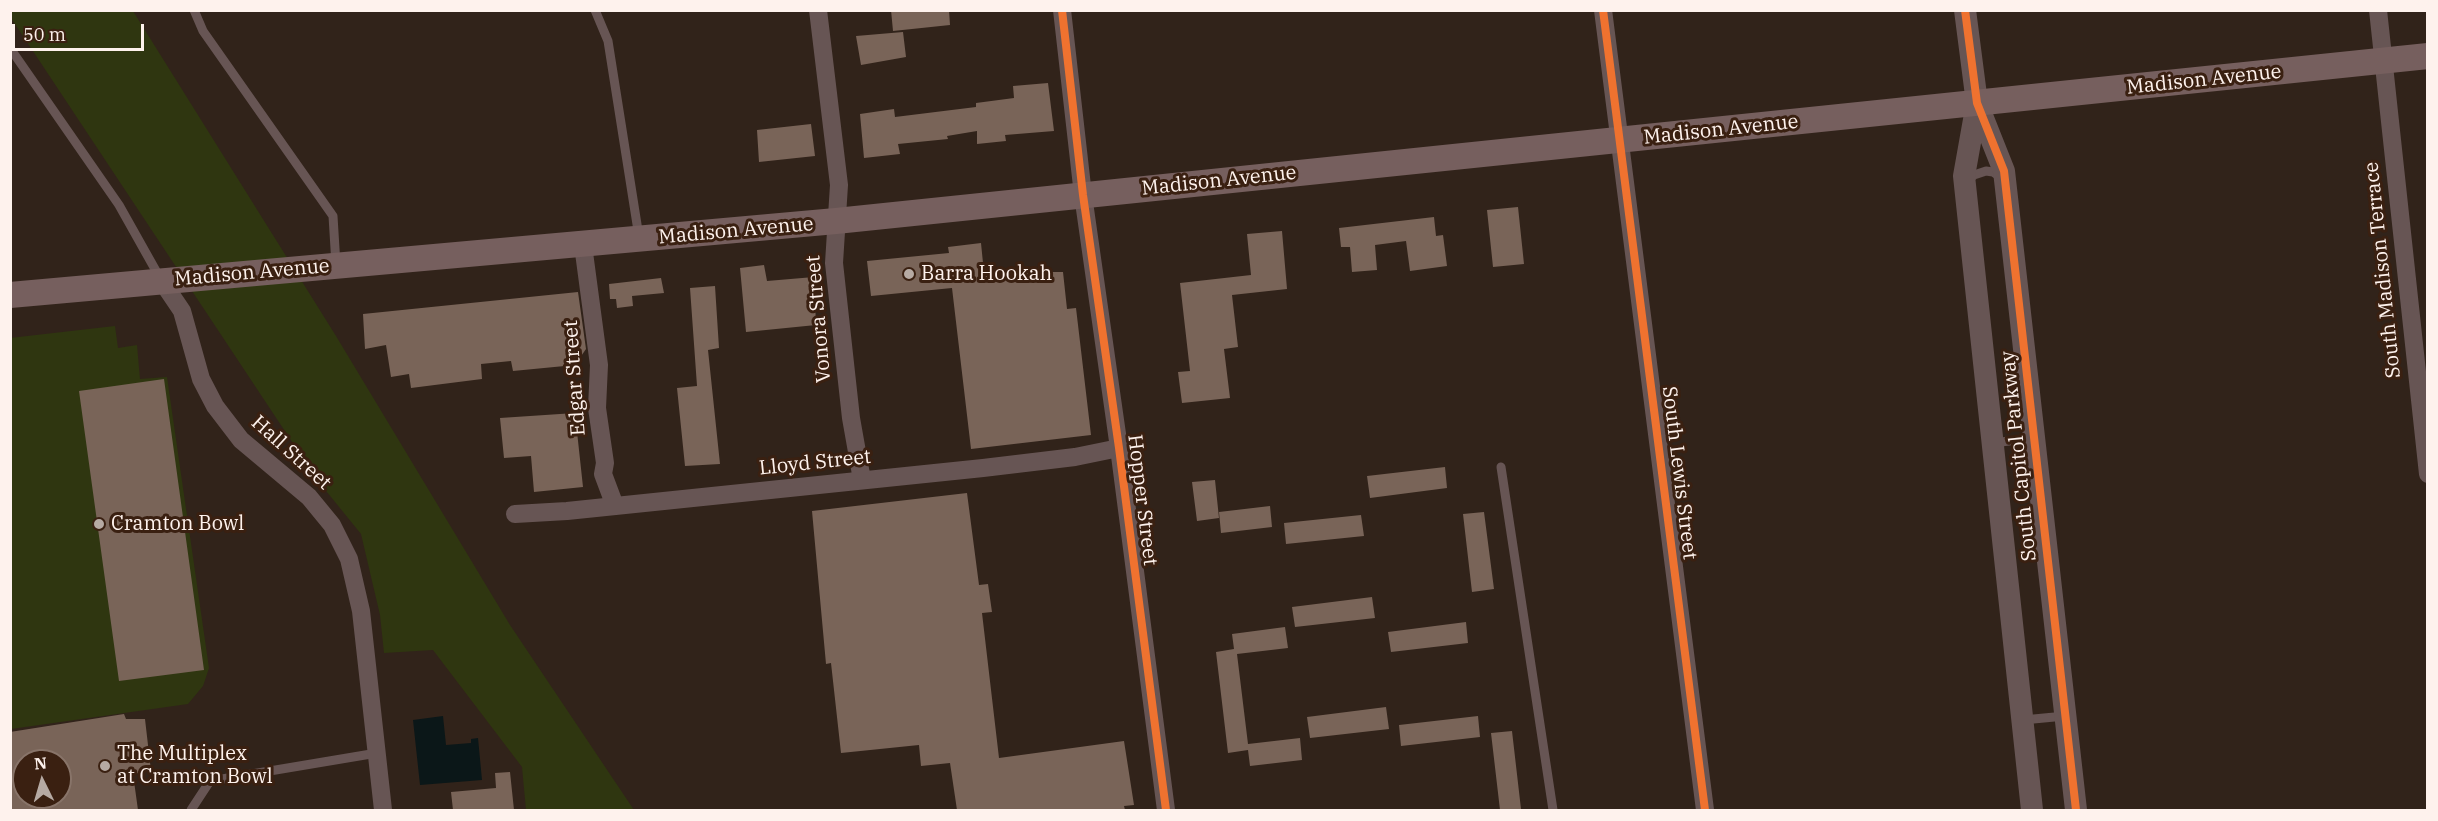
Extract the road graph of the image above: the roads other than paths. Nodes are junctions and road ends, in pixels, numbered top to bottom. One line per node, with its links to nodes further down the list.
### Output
1 (194, 10): 19 (lane)
2 (595, 10): 17 (lane)
3 (818, 10): 16 (street, Vonora Street)
4 (1062, 10): 15 (street, Hopper Street)
5 (1603, 10): 12 (street, South Lewis Street)
6 (1965, 10): 11 (street)
7 (2378, 10): 10 (street, South Madison Terrace)
8 (10, 48): 20 (lane)
9 (2427, 56): 10 (main road, Madison Avenue)
10 (2383, 61): 11 (main road, Madison Avenue); 25 (street, South Madison Terrace)
11 (1977, 104): 12 (main road, Madison Avenue); 13 (street, South Capitol Parkway); 14 (street, South Capitol Parkway)
12 (1620, 140): 15 (main road, Madison Avenue); 38 (street, South Lewis Street)
13 (2005, 182): 14 (lane); 22 (street, South Capitol Parkway)
14 (1965, 184): 23 (street, South Capitol Parkway)
15 (1083, 195): 16 (main road, Madison Avenue); 24 (street, Hopper Street)
16 (836, 221): 17 (main road, Madison Avenue); 28 (street, Vonora Street)
17 (640, 240): 18 (main road, Madison Avenue)
18 (583, 245): 19 (main road, Madison Avenue); 29 (street, Edgar Street)
19 (328, 266): 20 (main road, Madison Avenue)
20 (161, 280): 21 (main road, Madison Avenue); 33 (street, Hall Street)
21 (10, 295)
22 (2034, 438): 23 (lane); 31 (street, South Capitol Parkway)
23 (1993, 443): 32 (street, South Capitol Parkway)
24 (1119, 448): 28 (street, Lloyd Street); 36 (street, Hopper Street)
25 (2426, 449): 27 (street, South Madison Terrace)
26 (1501, 467): 37 (lane)
27 (2427, 474)
28 (862, 480): 29 (street, Lloyd Street)
29 (615, 506): 30 (street, Lloyd Street)
30 (515, 514)
31 (2065, 716): 32 (lane); 40 (street, South Capitol Parkway)
32 (2022, 720): 39 (street, South Capitol Parkway)
33 (377, 753): 34 (lane); 35 (street, Hall Street)
34 (190, 810)
35 (383, 810)
36 (1166, 810)
37 (1554, 810)
38 (1706, 810)
39 (2032, 810)
40 (2076, 810)

